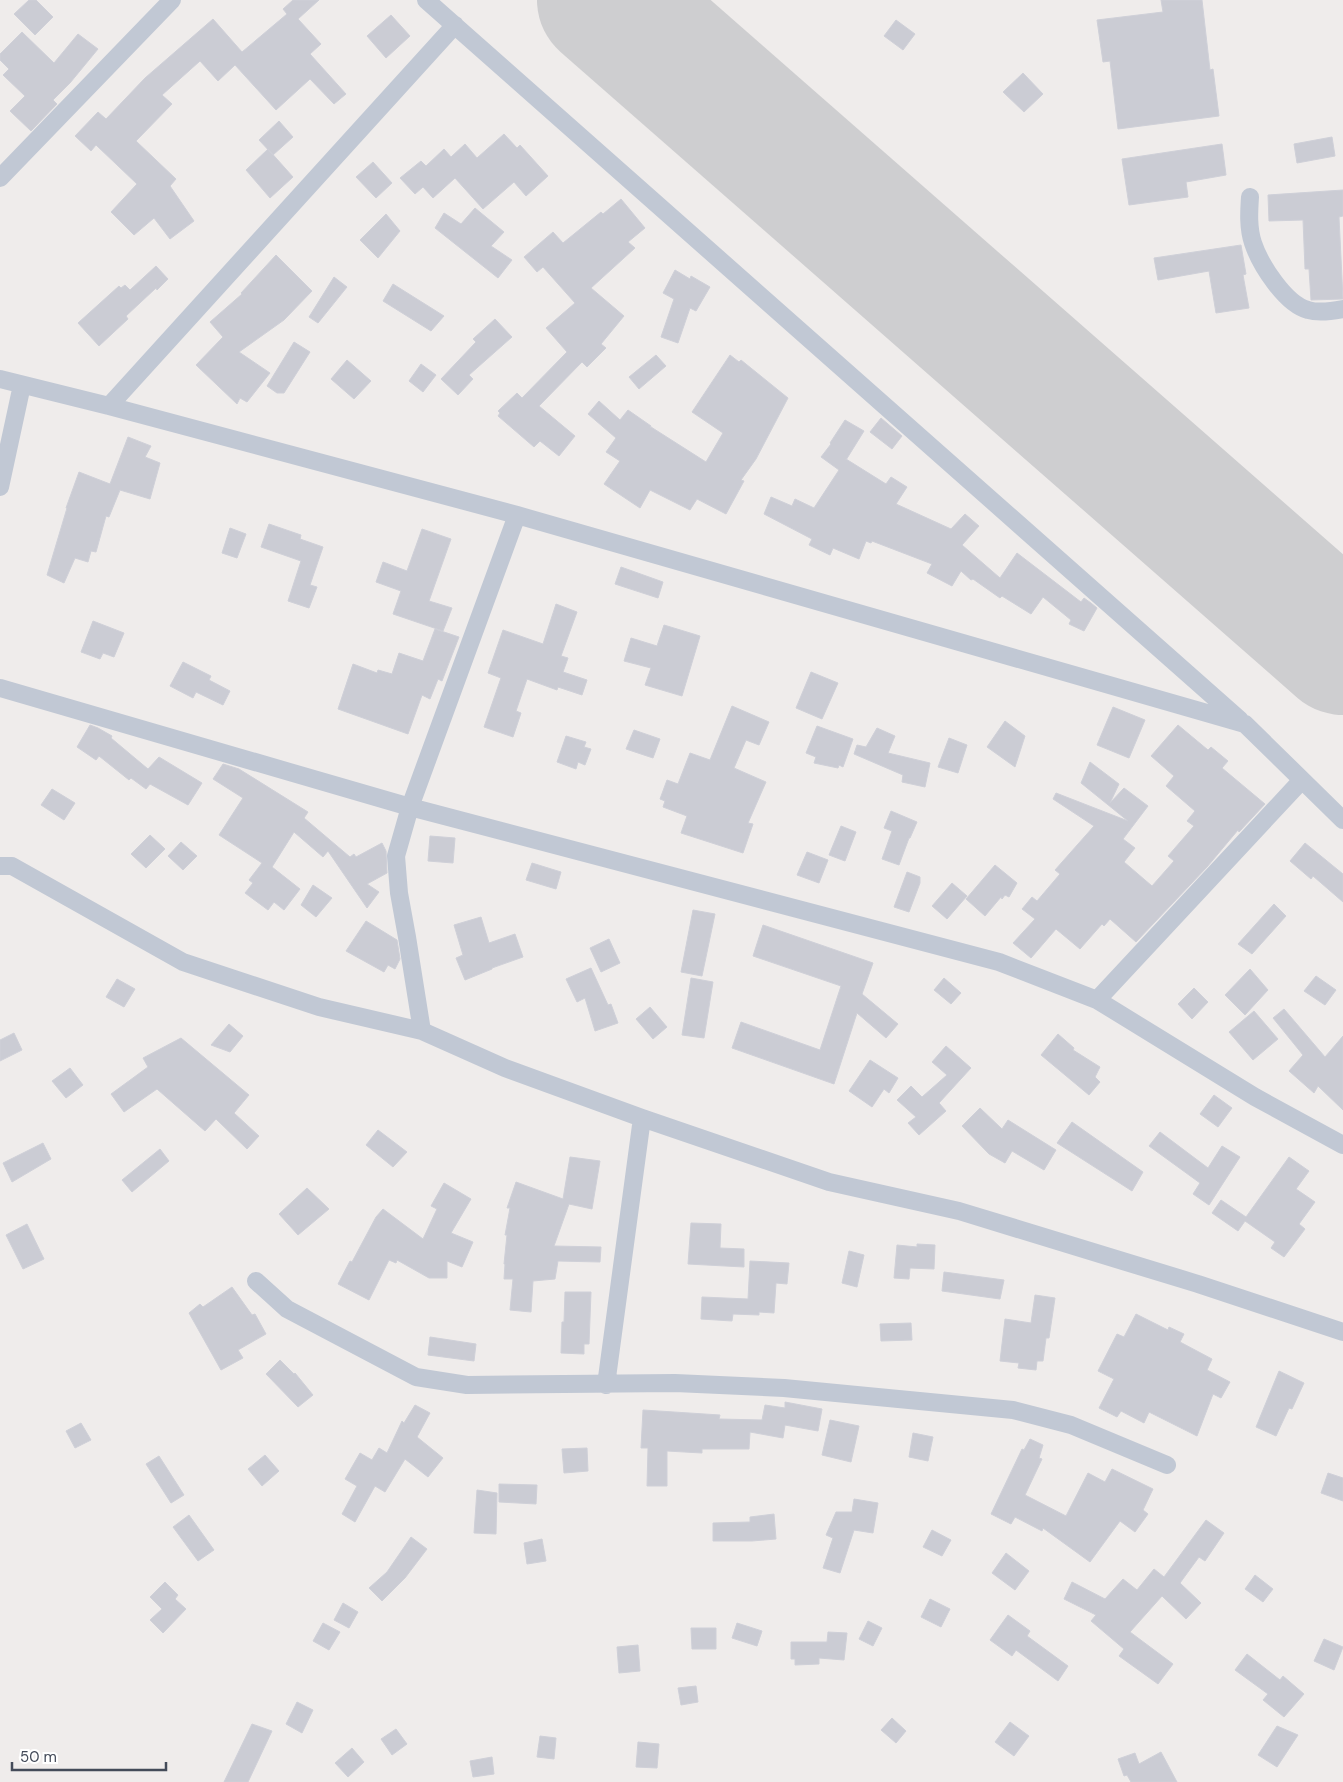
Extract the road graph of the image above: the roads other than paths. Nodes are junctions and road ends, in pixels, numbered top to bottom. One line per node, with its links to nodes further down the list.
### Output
1 (172, 0): 4 (street)
2 (426, 0): 3 (street)
3 (455, 25): 9 (street); 13 (street)
4 (0, 178)
5 (1250, 197): 6 (street)
6 (1343, 309)
7 (0, 379): 8 (street)
8 (22, 385): 9 (street); 10 (street)
9 (110, 406): 11 (street)
10 (0, 487)
11 (517, 515): 13 (street); 15 (street)
12 (0, 688): 15 (street)
13 (1245, 724): 14 (street)
14 (1302, 780): 16 (street); 18 (street)
15 (410, 807): 18 (street); 19 (street)
16 (1343, 820)
17 (0, 866): 19 (street)
18 (1097, 1000): 21 (street)
19 (422, 1031): 20 (street)
20 (642, 1118): 23 (street); 24 (street)
21 (1343, 1145)
22 (256, 1280): 24 (street)
23 (1343, 1332)
24 (606, 1385): 25 (street)
25 (1167, 1465)

